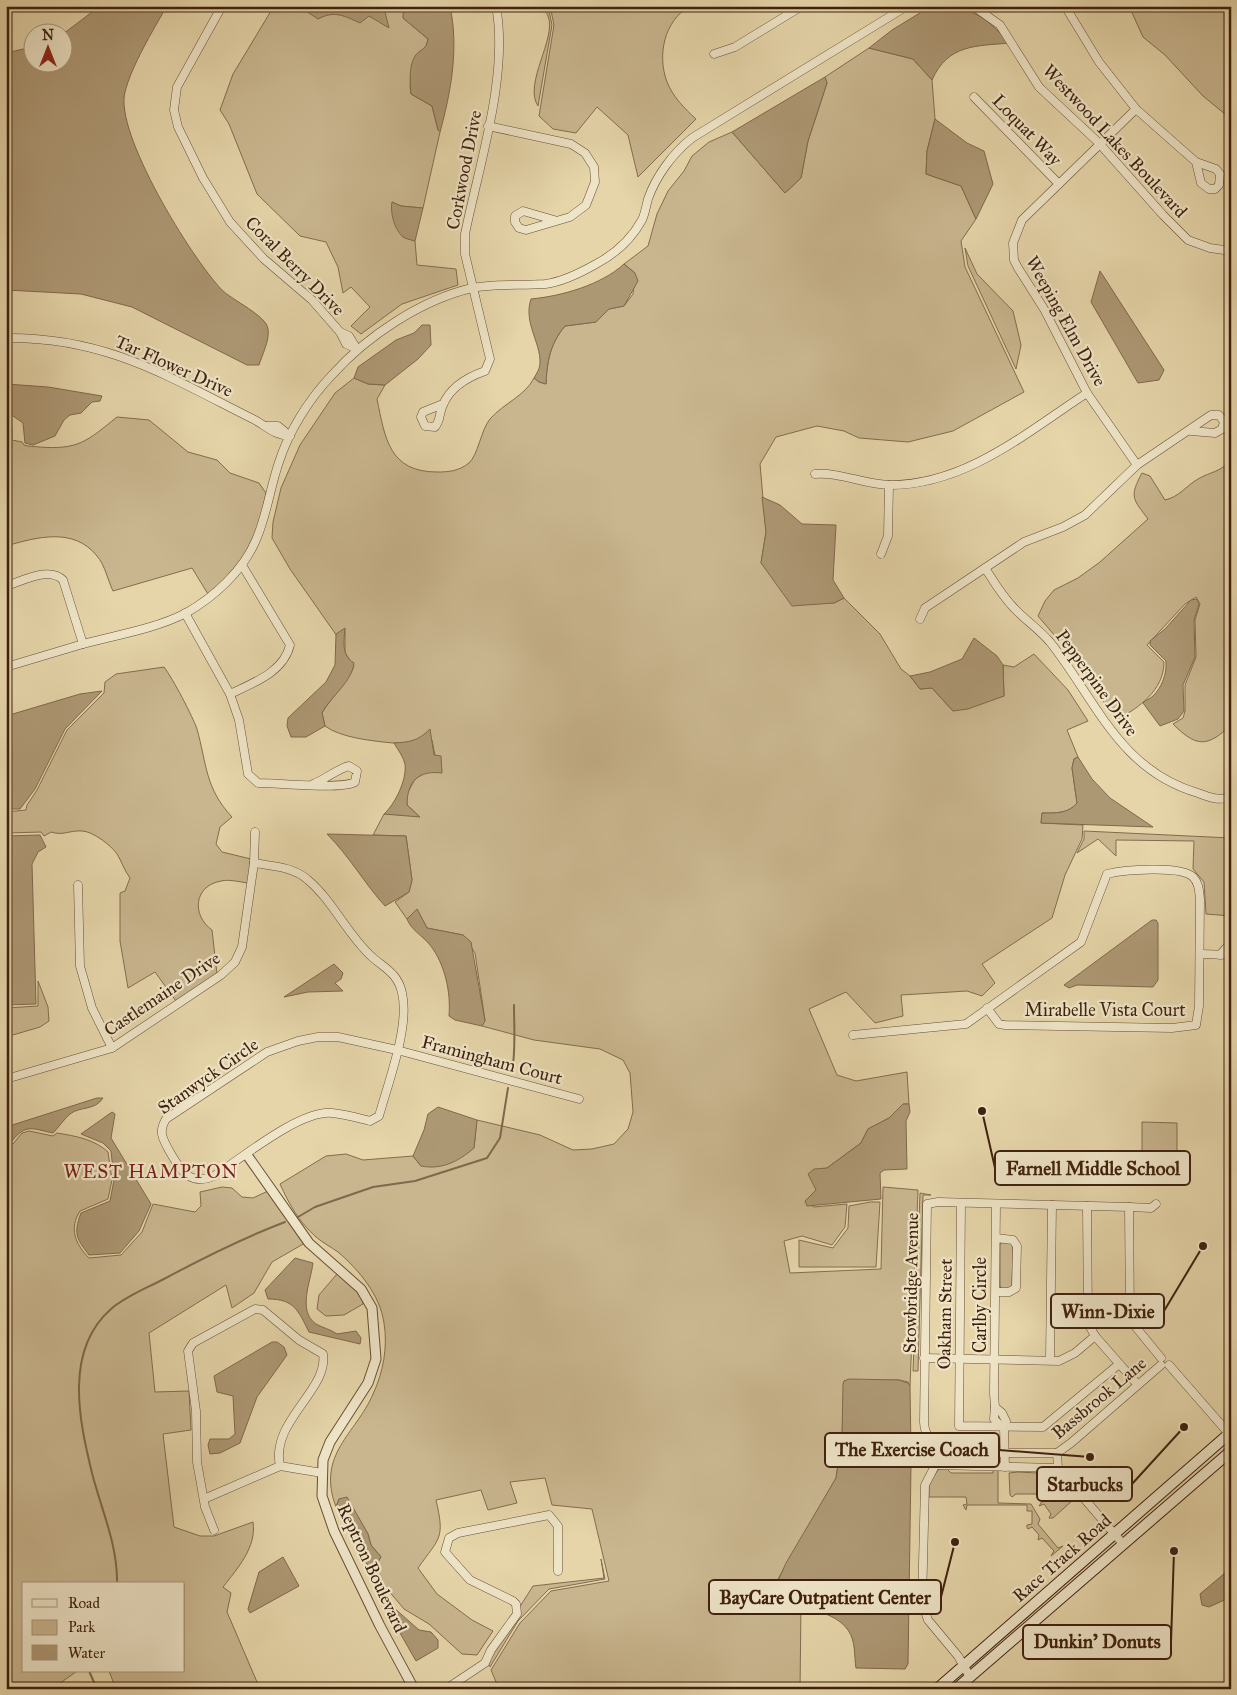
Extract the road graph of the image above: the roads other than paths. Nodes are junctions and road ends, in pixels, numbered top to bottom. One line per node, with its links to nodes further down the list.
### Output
1 (222, 6): 18 (street, Coral Berry Drive)
2 (496, 6): 10 (street, Corkwood Drive)
3 (802, 6): 7 (street)
4 (907, 6): 16 (street)
5 (973, 6): 11 (street, Westwood Lakes Boulevard)
6 (1065, 6): 9 (street)
7 (714, 54)
8 (974, 97): 13 (street, Loquat Way)
9 (1136, 109): 11 (street, Weeping Elm Drive); 12 (street)
10 (488, 126): 14 (street); 16 (street, Corkwood Drive)
11 (1099, 143): 13 (street, Weeping Elm Drive); 15 (street, Westwood Lakes Boulevard)
12 (1196, 162)
13 (1059, 184): 19 (street, Weeping Elm Drive)
14 (554, 220)
15 (1231, 251)
16 (473, 288): 18 (street); 20 (street, Corkwood Drive)
17 (6, 338): 22 (street, Tar Flower Drive)
18 (357, 349): 22 (street)
19 (1087, 393): 23 (street, Weeping Elm Drive); 25 (street)
20 (443, 404)
21 (1191, 430): 23 (street)
22 (290, 436): 27 (street)
23 (1137, 465): 28 (street)
24 (815, 474): 25 (street)
25 (889, 485): 26 (street)
26 (882, 554)
27 (242, 565): 30 (street); 34 (street)
28 (985, 568): 31 (street); 36 (street, Pepperpine Drive)
29 (6, 586): 32 (street)
30 (185, 613): 32 (street); 34 (street)
31 (920, 619)
32 (83, 644): 33 (street)
33 (6, 667)
34 (230, 694): 35 (street)
35 (313, 784): 35 (street)
36 (1231, 796)
37 (255, 832): 38 (street, Castlemaine Drive)
38 (254, 863): 46 (street, Castlemaine Drive); 47 (street, Stanwyck Circle)
39 (78, 885): 46 (street)
40 (1231, 948): 42 (street)
41 (1200, 954): 42 (street); 44 (street, Mirabelle Vista Court); 44 (street, Mirabelle Vista Court)
42 (1220, 955): 43 (street)
43 (1231, 955)
44 (988, 1008): 45 (street, Mirabelle Vista Court)
45 (853, 1036)
46 (112, 1048): 48 (street, Castlemaine Drive)
47 (397, 1050): 49 (street, Framingham Court); 50 (street, Stanwyck Circle); 50 (street, Stanwyck Circle)
48 (6, 1079)
49 (579, 1099)
50 (247, 1155): 78 (street, Reptron Boulevard)
51 (961, 1203): 52 (street, Stowbridge Avenue); 60 (street, Stowbridge Avenue); 61 (street, Oakham Street)
52 (996, 1204): 53 (street, Stowbridge Avenue); 57 (street, Carlby Circle)
53 (1052, 1205): 54 (street, Stowbridge Avenue); 63 (street)
54 (1087, 1206): 56 (street, Stowbridge Avenue); 59 (street)
55 (1153, 1206): 56 (street, Stowbridge Avenue)
56 (1129, 1207): 64 (street)
57 (996, 1238): 58 (street, Carlby Circle); 58 (street)
58 (996, 1292): 62 (street, Carlby Circle)
59 (1095, 1336): 63 (street); 65 (street)
60 (924, 1358): 61 (street); 71 (street, Stowbridge Avenue)
61 (960, 1359): 62 (street); 67 (street, Oakham Street)
62 (995, 1360): 63 (street); 68 (street, Carlby Circle)
63 (1050, 1360)
64 (1164, 1363): 66 (street, Bassbrook Lane); 69 (street)
65 (1118, 1364): 66 (street); 68 (street, Bassbrook Lane)
66 (1138, 1385): 73 (street, Bassbrook Lane)
67 (959, 1426): 68 (street, Bassbrook Lane)
68 (1004, 1428): 72 (street, Carlby Circle)
69 (1230, 1434): 81 (main road, Race Track Road)
70 (1231, 1450): 82 (main road, Race Track Road)
71 (936, 1453): 72 (street, Bassbrook Lane); 74 (street, Stowbridge Avenue)
72 (1005, 1453): 73 (street, Bassbrook Lane); 76 (street, Carlby Circle)
73 (1057, 1453): 77 (street, Bassbrook Lane)
74 (936, 1465): 76 (street, Bassbrook Lane); 84 (street, Stowbridge Avenue)
75 (280, 1466): 78 (street); 79 (street); 79 (street)
76 (1005, 1467): 77 (street, Bassbrook Lane)
77 (1058, 1468): 81 (street)
78 (322, 1473): 86 (street, Reptron Boulevard)
79 (204, 1499): 80 (street)
80 (214, 1530)
81 (1115, 1534): 82 (street); 84 (main road, Race Track Road)
82 (1123, 1544): 85 (main road, Race Track Road)
83 (558, 1571): 87 (street)
84 (964, 1666): 85 (street, Stowbridge Avenue); 88 (main road, Race Track Road)
85 (970, 1677): 89 (main road, Race Track Road)
86 (414, 1689)
87 (446, 1689)
88 (937, 1689)
89 (956, 1689)

